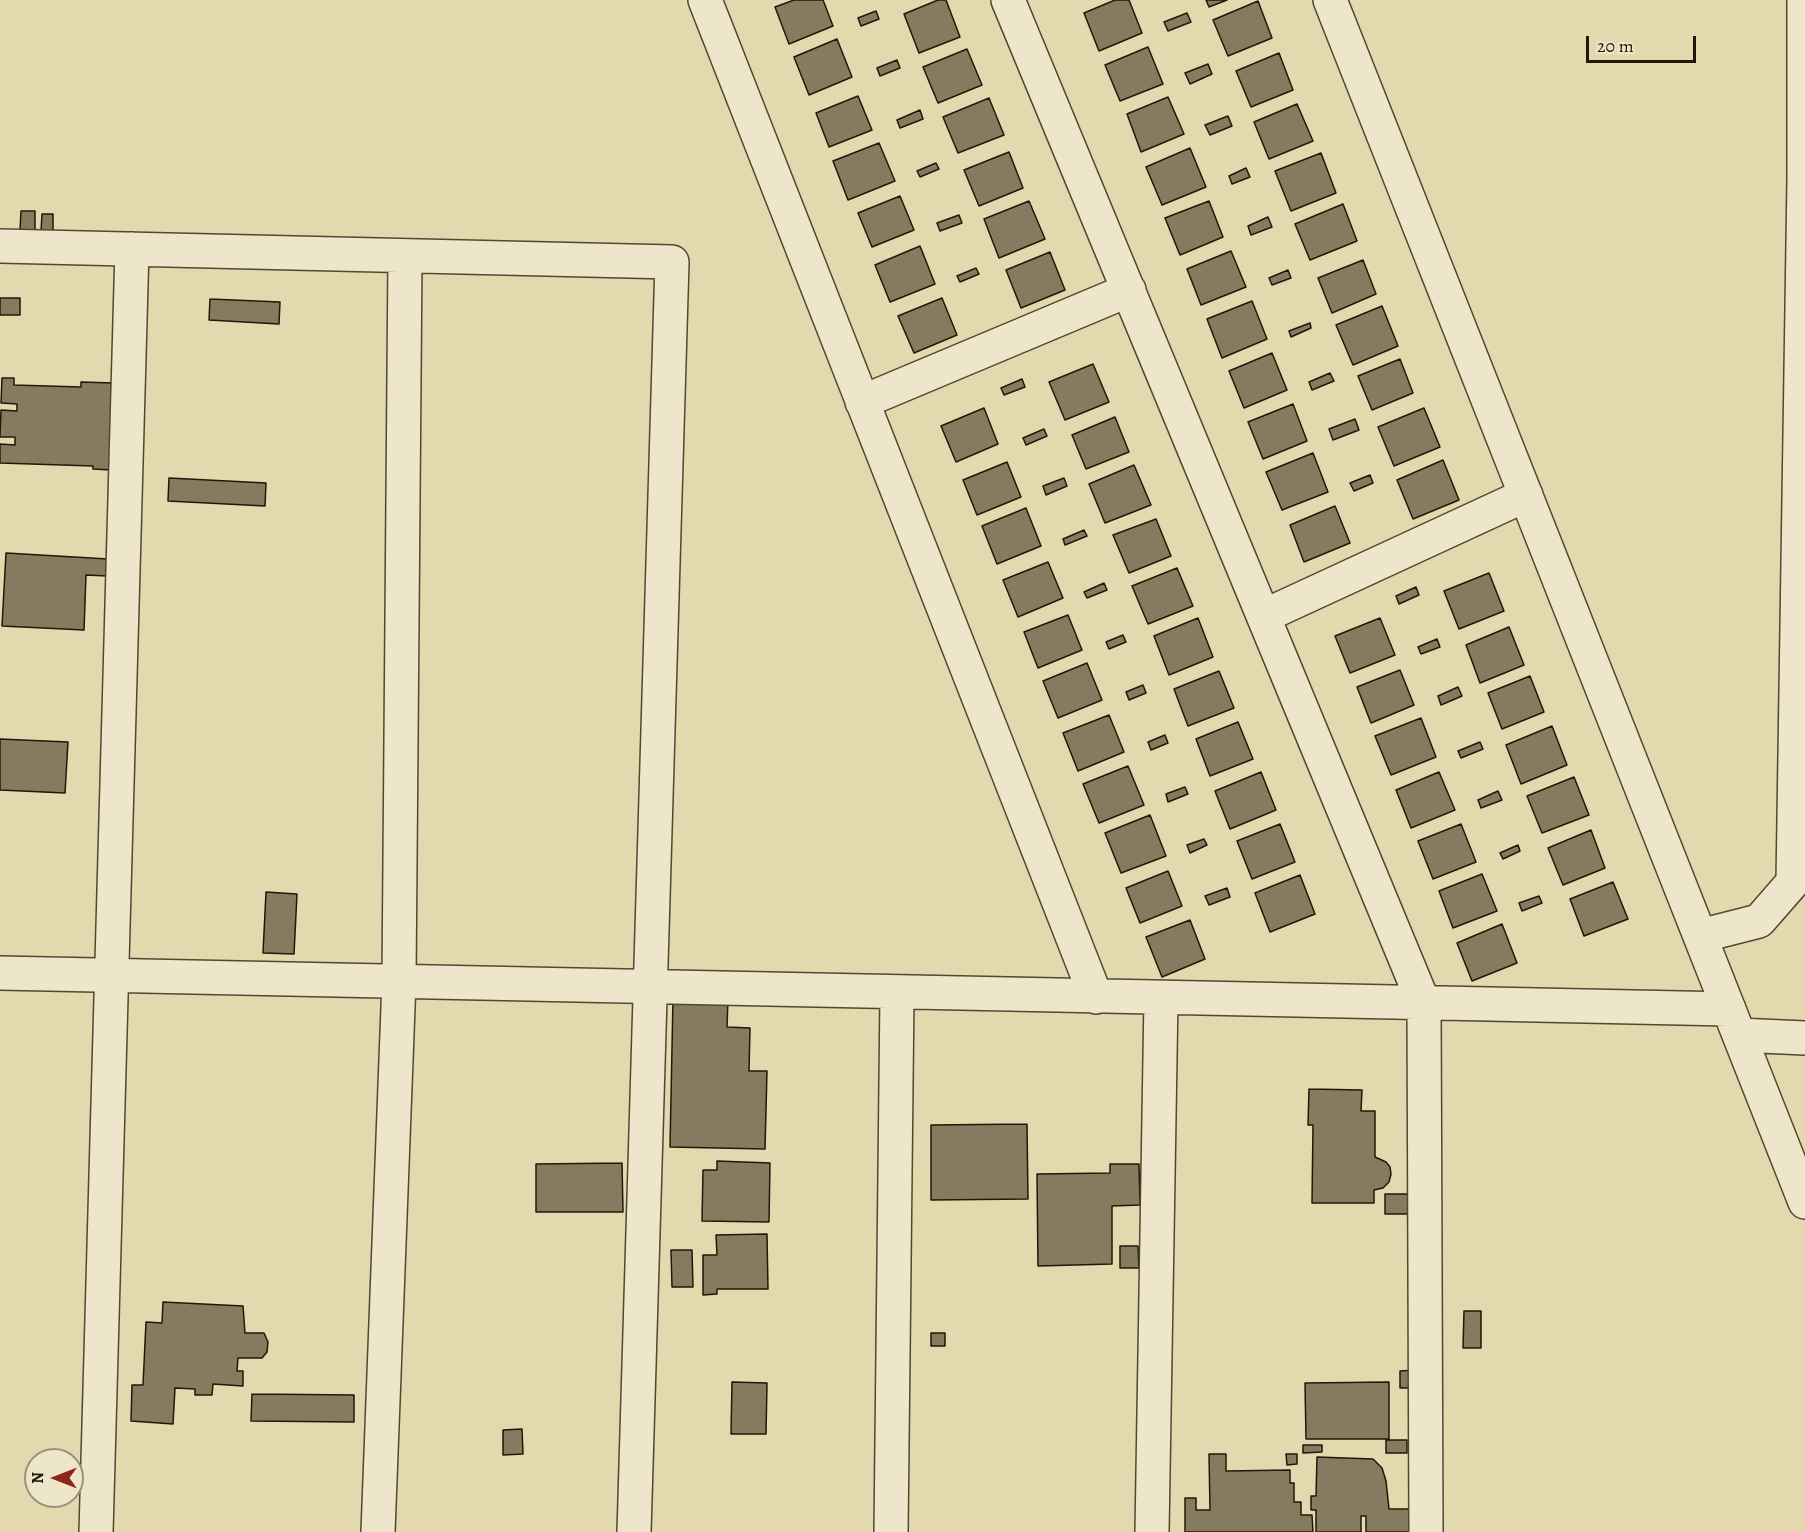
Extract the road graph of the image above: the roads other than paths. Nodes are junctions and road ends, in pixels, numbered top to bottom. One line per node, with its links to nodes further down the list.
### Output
1 (705, 0): 10 (street)
2 (1008, 0): 8 (street)
3 (1330, 0): 11 (street)
4 (1804, 0): 9 (street)
5 (0, 246): 6 (street)
6 (132, 249): 7 (street); 15 (street)
7 (405, 256): 16 (street); 17 (street)
8 (1129, 290): 10 (street); 12 (street)
9 (1803, 322): 13 (street)
10 (862, 402): 19 (street)
11 (1526, 495): 12 (street); 13 (street)
12 (1264, 616): 21 (street)
13 (1700, 936): 22 (street)
14 (0, 973): 15 (street)
15 (112, 975): 16 (street); 25 (street)
16 (399, 981): 17 (street); 26 (street)
17 (650, 987): 18 (street); 27 (street)
18 (897, 993): 19 (street); 28 (street)
19 (1096, 997): 20 (street)
20 (1161, 998): 21 (street); 29 (street)
21 (1424, 1004): 22 (street); 30 (street)
22 (1734, 1022): 23 (street); 24 (street)
23 (1805, 1038)
24 (1805, 1202)
25 (96, 1532)
26 (378, 1532)
27 (634, 1532)
28 (891, 1532)
29 (1152, 1532)
30 (1426, 1532)

